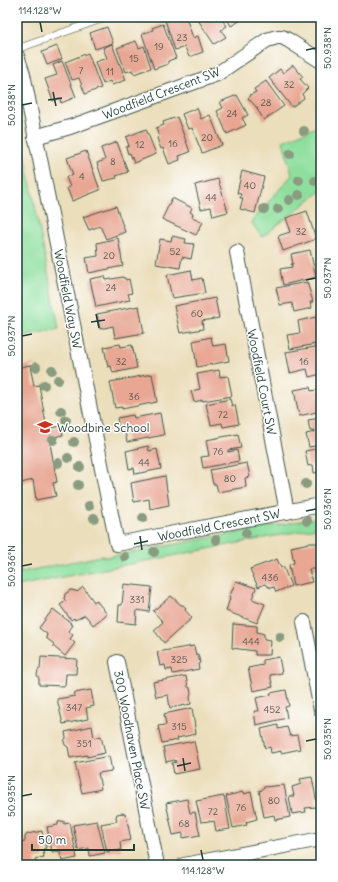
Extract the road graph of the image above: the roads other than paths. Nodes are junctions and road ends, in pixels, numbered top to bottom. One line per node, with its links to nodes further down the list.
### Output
1 (107, 17): 2 (lane)
2 (17, 49)
3 (17, 56): 5 (street, Woodfield Way SW)
4 (321, 61): 5 (street, Woodfield Crescent SW)
5 (35, 137): 9 (street, Woodfield Way SW)
6 (237, 252): 8 (street, Woodfield Court SW)
7 (321, 505): 8 (street, Woodfield Crescent SW)
8 (287, 512): 9 (street, Woodfield Crescent SW)
9 (117, 544)
10 (304, 622): 12 (street)
11 (117, 662): 14 (street, 300 Woodhaven Place SW)
12 (321, 710)
13 (321, 839): 15 (street)
14 (157, 865)
15 (184, 865)

